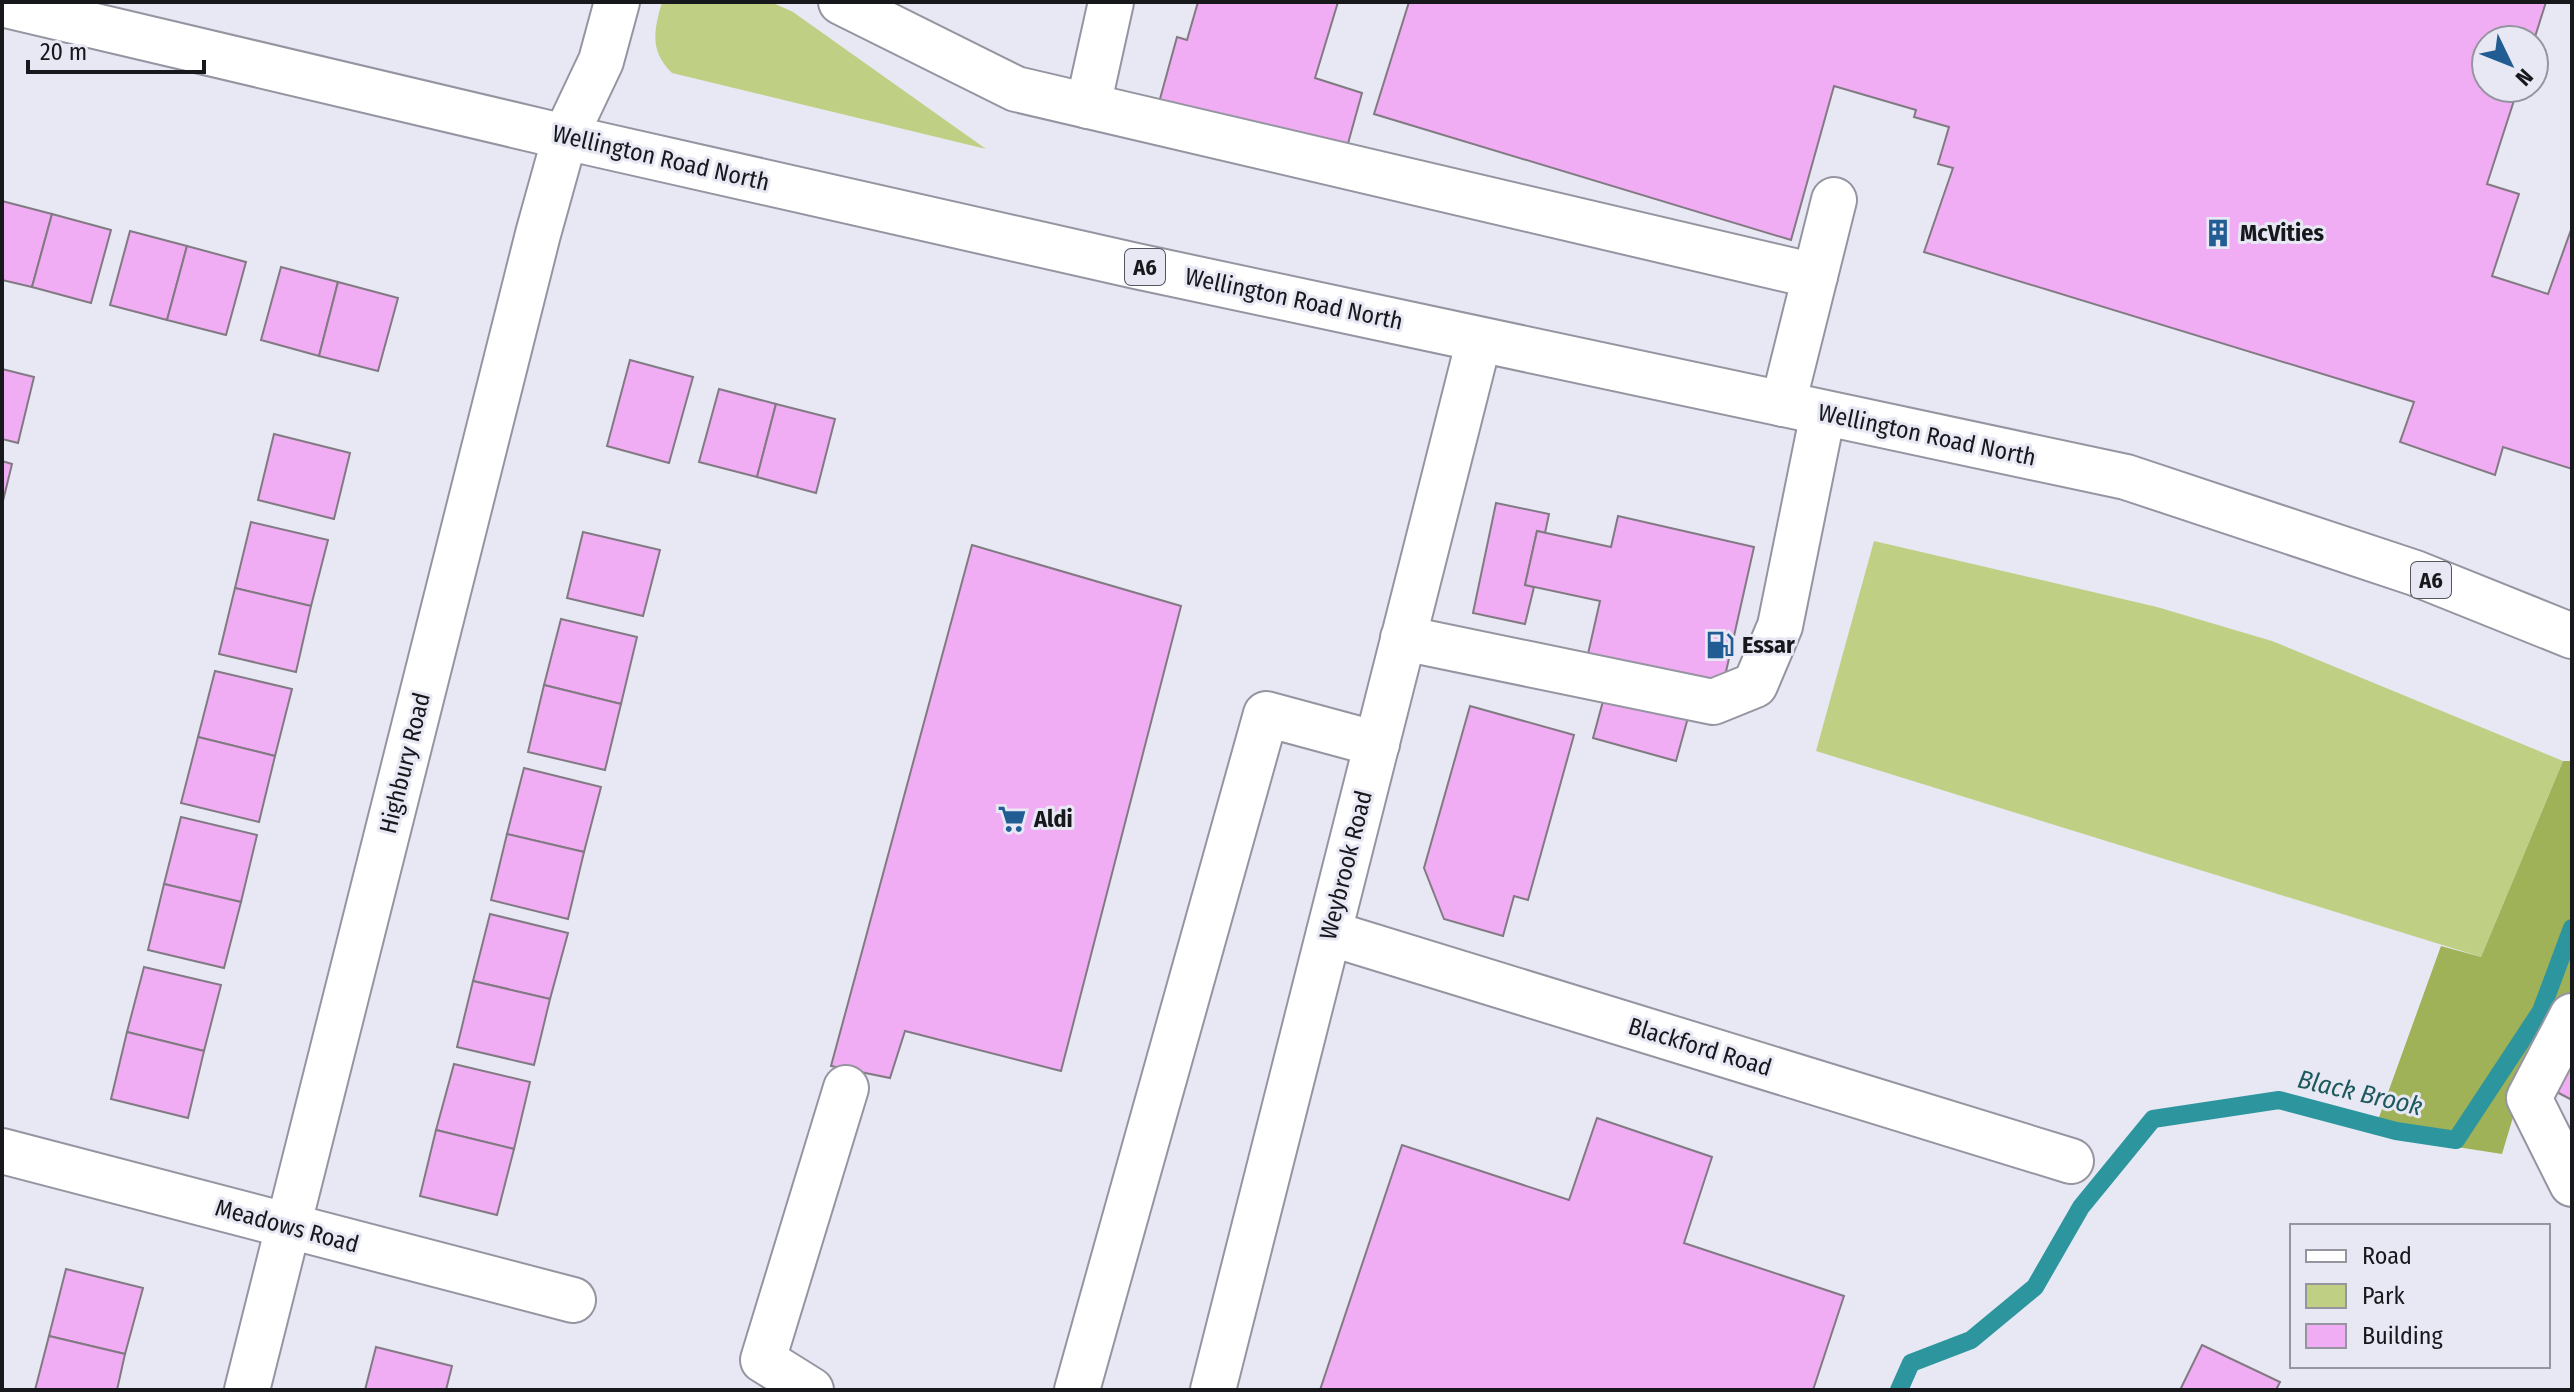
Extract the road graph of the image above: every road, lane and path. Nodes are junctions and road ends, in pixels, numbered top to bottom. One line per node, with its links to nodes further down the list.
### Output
1 (617, 2): 6 (main road, Highbury Road)
2 (841, 2): 5 (main road)
3 (1111, 2): 5 (main road)
4 (2, 4): 6 (main road, Wellington Road North / A6)
5 (1088, 106): 8 (main road)
6 (565, 137): 9 (main road, Wellington Road North / A6); 20 (main road, Highbury Road)
7 (1834, 200): 8 (main road)
8 (1815, 276): 10 (main road)
9 (1479, 340): 10 (main road, Wellington Road North / A6); 12 (main road, Weybrook Road)
10 (1803, 409): 11 (main road, Wellington Road North / A6); 12 (main road)
11 (2572, 636)
12 (1403, 638): 13 (main road, Weybrook Road)
13 (1377, 744): 14 (main road, Weybrook Road); 24 (main road)
14 (1329, 933): 18 (main road, Blackford Road); 25 (main road, Weybrook Road)
15 (2572, 1016): 19 (main road)
16 (846, 1088): 23 (main road)
17 (2, 1151): 20 (main road, Meadows Road)
18 (2071, 1161)
19 (2572, 1184)
20 (288, 1226): 21 (main road, Meadows Road); 22 (main road, Highbury Road)
21 (573, 1300)
22 (247, 1390)
23 (811, 1390)
24 (1077, 1390)
25 (1213, 1390)

